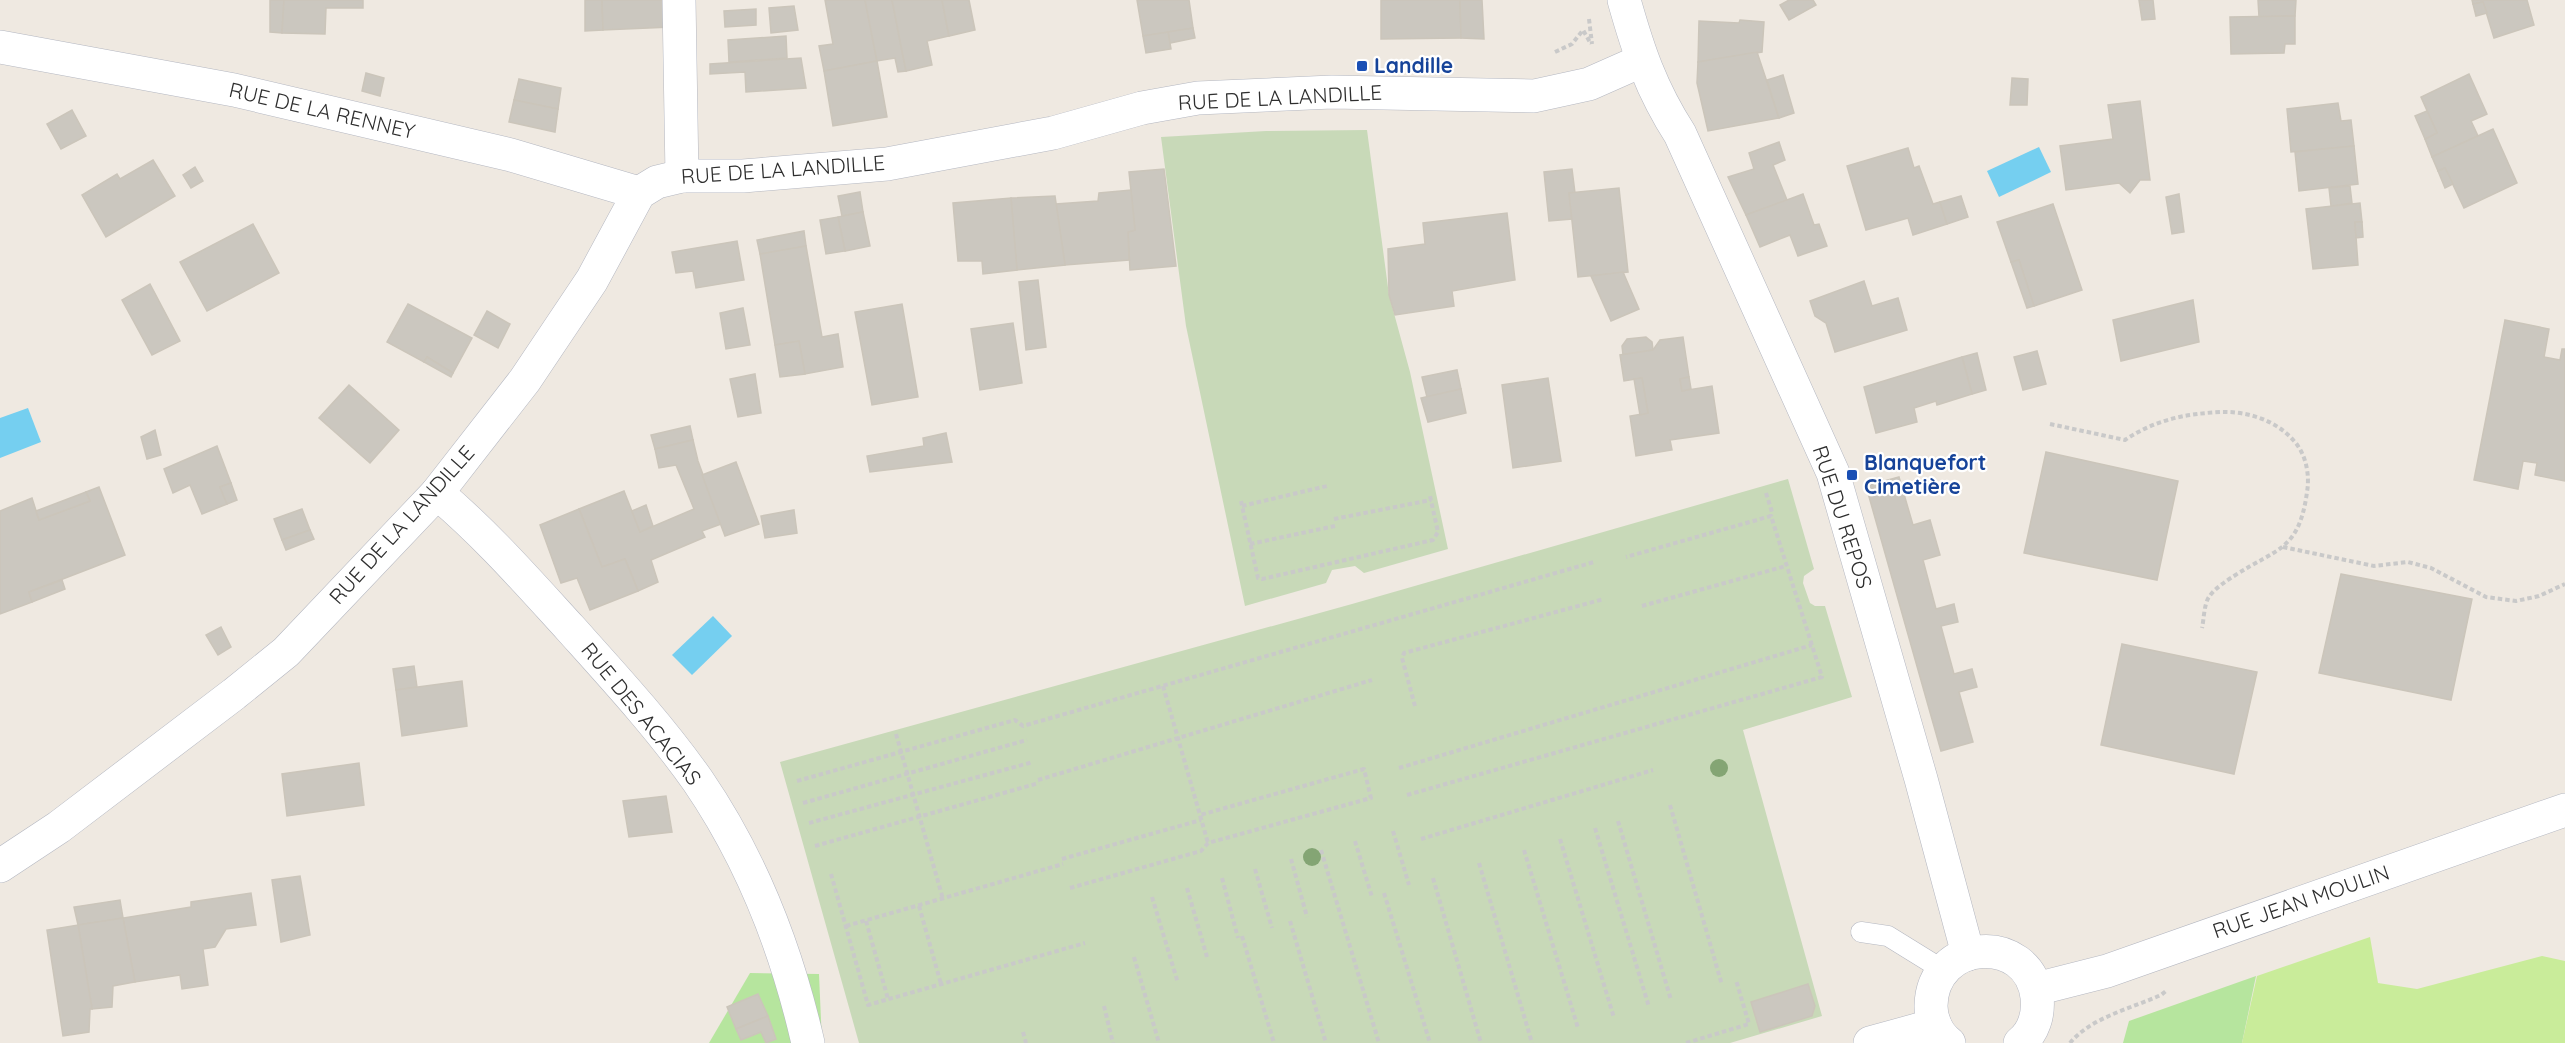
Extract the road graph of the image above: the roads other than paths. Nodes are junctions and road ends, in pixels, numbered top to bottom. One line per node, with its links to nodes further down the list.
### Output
1 (679, 0): 5 (street)
2 (1624, 0): 4 (street, RUE DU REPOS)
3 (0, 47): 6 (street, RUE DE LA RENNEY)
4 (1641, 61): 5 (street, RUE DE LA LANDILLE); 11 (street, RUE DU REPOS)
5 (682, 176): 6 (street, RUE DE LA LANDILLE)
6 (639, 193): 7 (street, RUE DE LA LANDILLE)
7 (437, 492): 9 (street, RUE DE LA LANDILLE); 14 (street, RUE DES ACACIAS)
8 (2565, 810): 12 (street, RUE JEAN MOULIN)
9 (0, 866)
10 (1861, 932): 11 (lane)
11 (1955, 962): 12 (street); 13 (street)
12 (2036, 989): 16 (street)
13 (1942, 1034): 15 (street)
14 (808, 1043)
15 (1870, 1043)
16 (2020, 1043)

